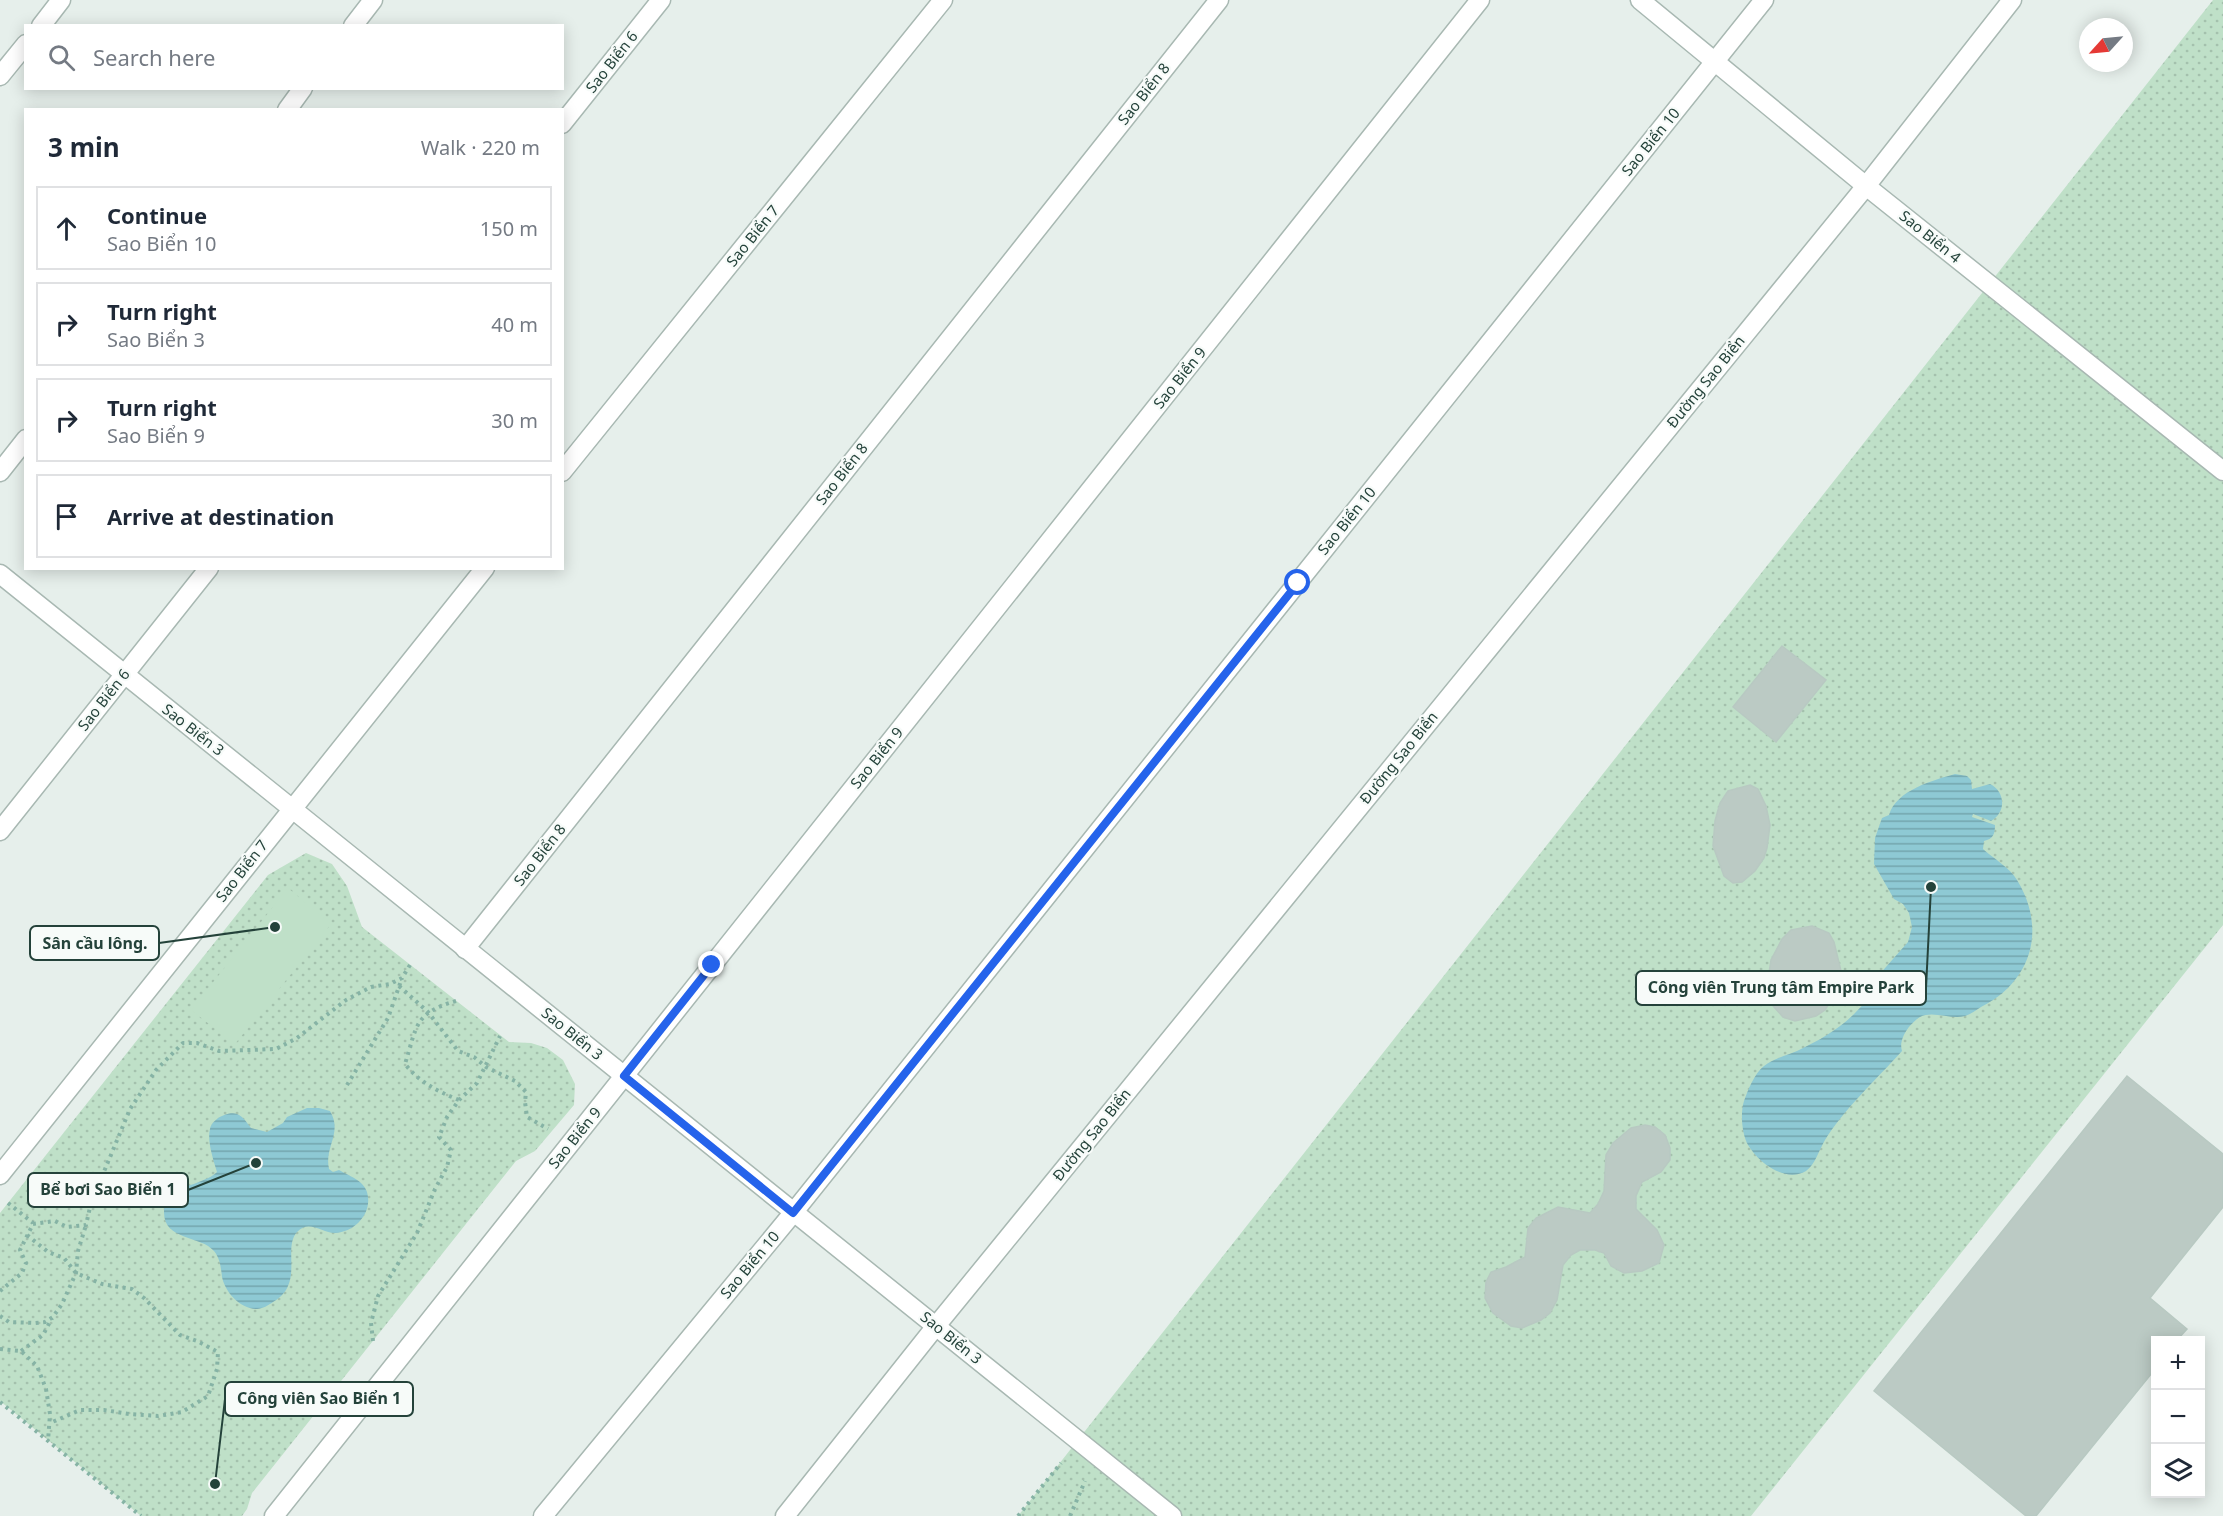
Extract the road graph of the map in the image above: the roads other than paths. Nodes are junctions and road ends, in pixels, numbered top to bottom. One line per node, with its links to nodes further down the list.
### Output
1 (61, 0): 10 (street)
2 (373, 0): 11 (street)
3 (661, 0): 17 (street, Sao Biển 6)
4 (943, 0): 20 (street, Sao Biển 7)
5 (1219, 0): 29 (street, Sao Biển 8)
6 (1480, 0): 30 (street, Sao Biển 9)
7 (1640, 0): 13 (street, Sao Biển 4)
8 (1764, 0): 13 (street, Sao Biển 10)
9 (2012, 0): 18 (street, Đường Sao Biển)
10 (42, 24)
11 (355, 24)
12 (24, 46): 14 (street)
13 (1716, 61): 18 (street, Sao Biển 4); 32 (street, Sao Biển 10)
14 (0, 76)
15 (302, 90): 16 (street)
16 (288, 108)
17 (564, 121)
18 (1866, 186): 21 (street, Sao Biển 4); 33 (street, Đường Sao Biển)
19 (24, 442): 22 (street)
20 (564, 470)
21 (2223, 471)
22 (0, 472)
23 (207, 570): 26 (street, Sao Biển 6)
24 (483, 570): 27 (street, Sao Biển 7)
25 (0, 574): 26 (street, Sao Biển 3)
26 (124, 675): 27 (street, Sao Biển 3); 28 (street, Sao Biển 6)
27 (292, 808): 29 (street, Sao Biển 3); 31 (street, Sao Biển 7)
28 (0, 831)
29 (465, 949): 30 (street, Sao Biển 3)
30 (624, 1076): 32 (street, Sao Biển 3); 34 (street, Sao Biển 9)
31 (0, 1175)
32 (793, 1213): 33 (street, Sao Biển 3); 35 (street, Sao Biển 10)
33 (936, 1326): 36 (street, Đường Sao Biển); 37 (street, Sao Biển 3)
34 (274, 1516)
35 (543, 1516)
36 (785, 1516)
37 (1172, 1516)

